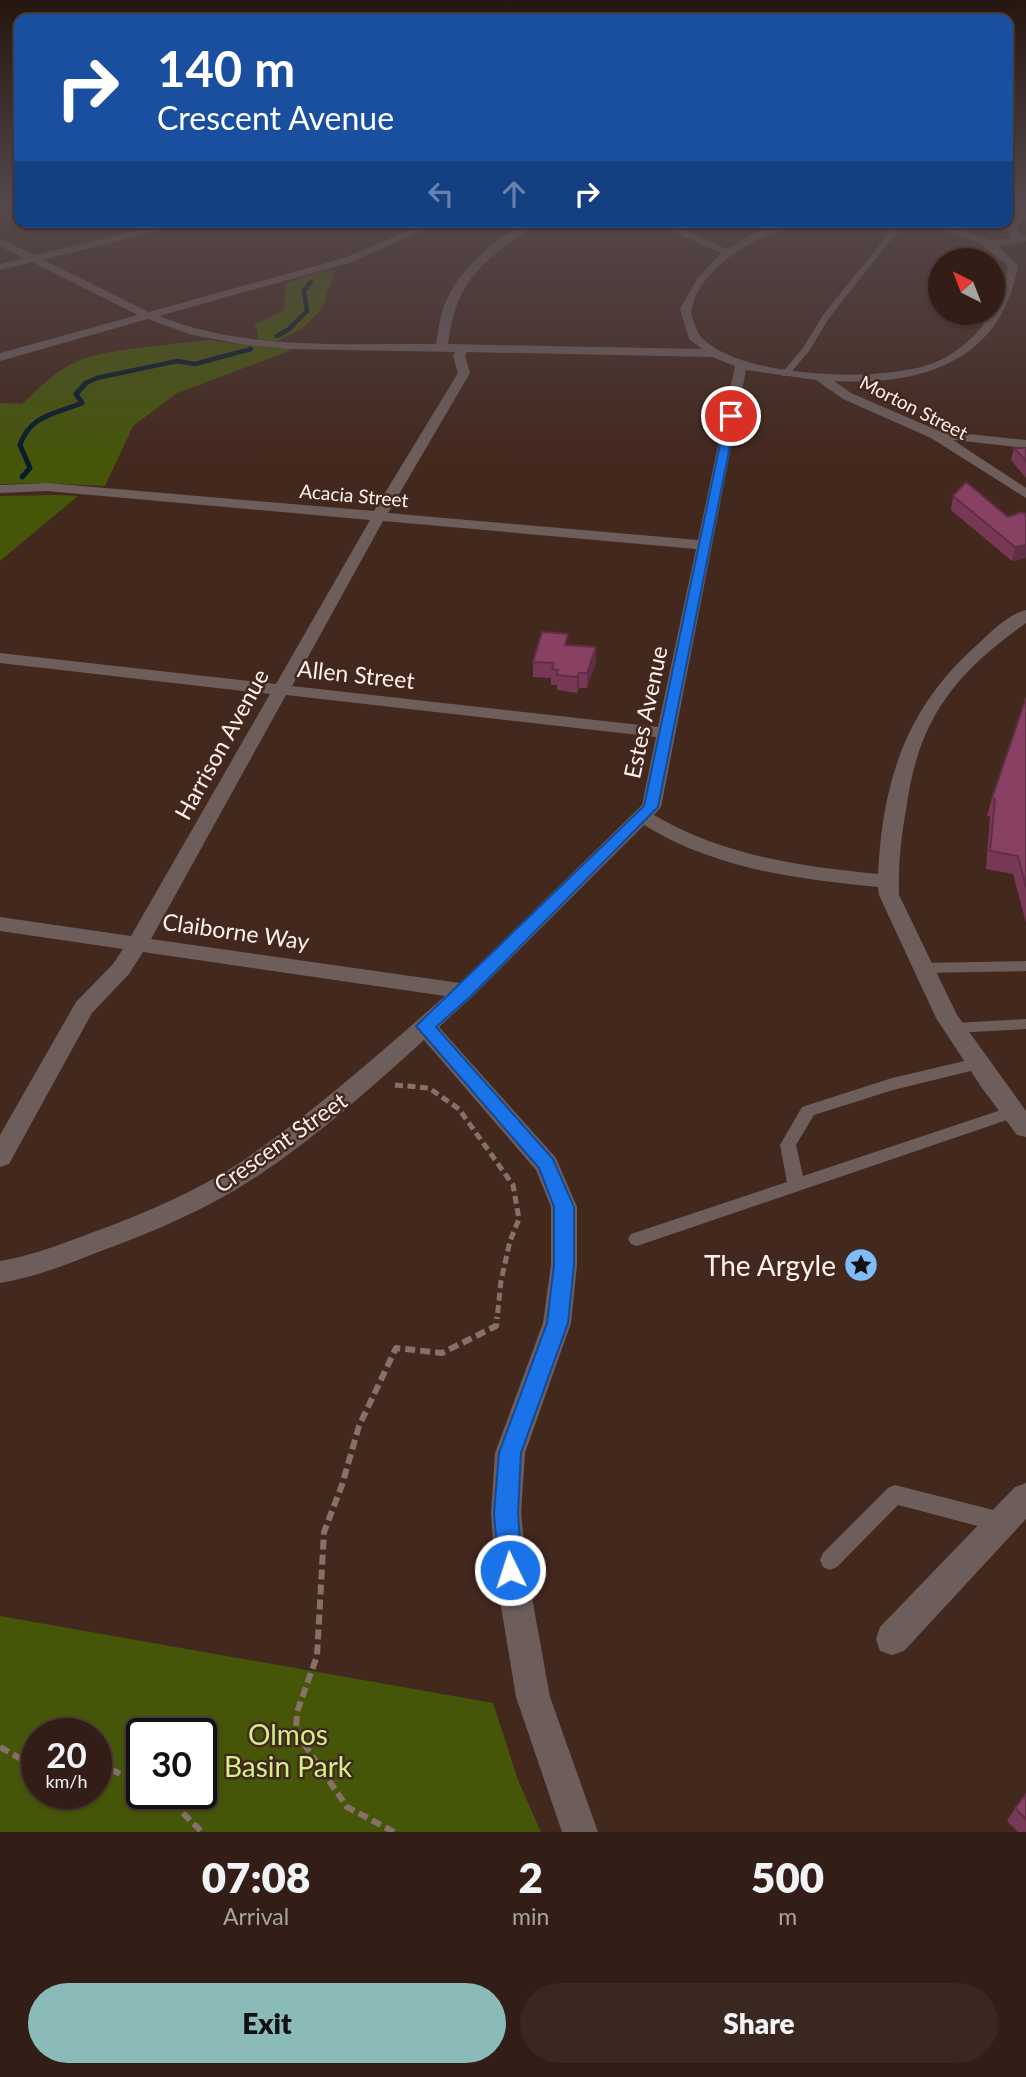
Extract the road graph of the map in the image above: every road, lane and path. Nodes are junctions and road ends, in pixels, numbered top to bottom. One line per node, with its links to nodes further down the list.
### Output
1 (95, 288): 7 (street)
2 (248, 288): 7 (street)
3 (459, 288): 8 (street)
4 (697, 288): 10 (street)
5 (849, 288): 13 (lane)
6 (1012, 288): 14 (street)
7 (151, 316): 8 (street); 11 (street)
8 (442, 347): 9 (street)
9 (463, 348): 10 (street); 19 (street, Harrison Avenue)
10 (712, 353): 12 (street)
11 (0, 357)
12 (741, 364): 13 (street); 20 (street, Estes Avenue)
13 (785, 374): 14 (street)
14 (820, 377): 15 (street, Morton Street)
15 (936, 435): 16 (street); 18 (street, Morton Street)
16 (1026, 444)
17 (0, 489): 19 (street, Acacia Street)
18 (1026, 494)
19 (379, 516): 20 (street, Acacia Street); 23 (street, Harrison Avenue)
20 (705, 545): 24 (street, Estes Avenue)
21 (1026, 615): 26 (street)
22 (0, 658): 23 (street, Allen Street)
23 (279, 691): 24 (street, Allen Street); 28 (street, Harrison Avenue)
24 (666, 733): 25 (street, Estes Avenue)
25 (643, 816): 26 (street); 31 (street)
26 (888, 881): 30 (street)
27 (0, 924): 28 (street, Claiborne Way)
28 (138, 943): 31 (street, Claiborne Way); 38 (street, Harrison Avenue)
29 (1026, 966): 30 (lane)
30 (922, 968): 34 (street)
31 (465, 991): 33 (street, Crescent Street)
32 (1026, 1024): 34 (lane)
33 (425, 1026): 36 (street, Crescent Street); 51 (street)
34 (954, 1028): 35 (street)
35 (978, 1064): 37 (street); 39 (lane)
36 (351, 1092): 41 (street, Crescent Street); 50 (path)
37 (1020, 1120): 39 (lane)
38 (0, 1157)
39 (796, 1186): 40 (lane)
40 (637, 1240)
41 (0, 1272)
42 (1026, 1497): 43 (street)
43 (1002, 1522): 44 (lane); 45 (street)
44 (830, 1560)
45 (892, 1639)
46 (0, 1747): 47 (path)
47 (21, 1759)
48 (179, 1809): 49 (path)
49 (202, 1832)
50 (394, 1832)
51 (580, 1832)

